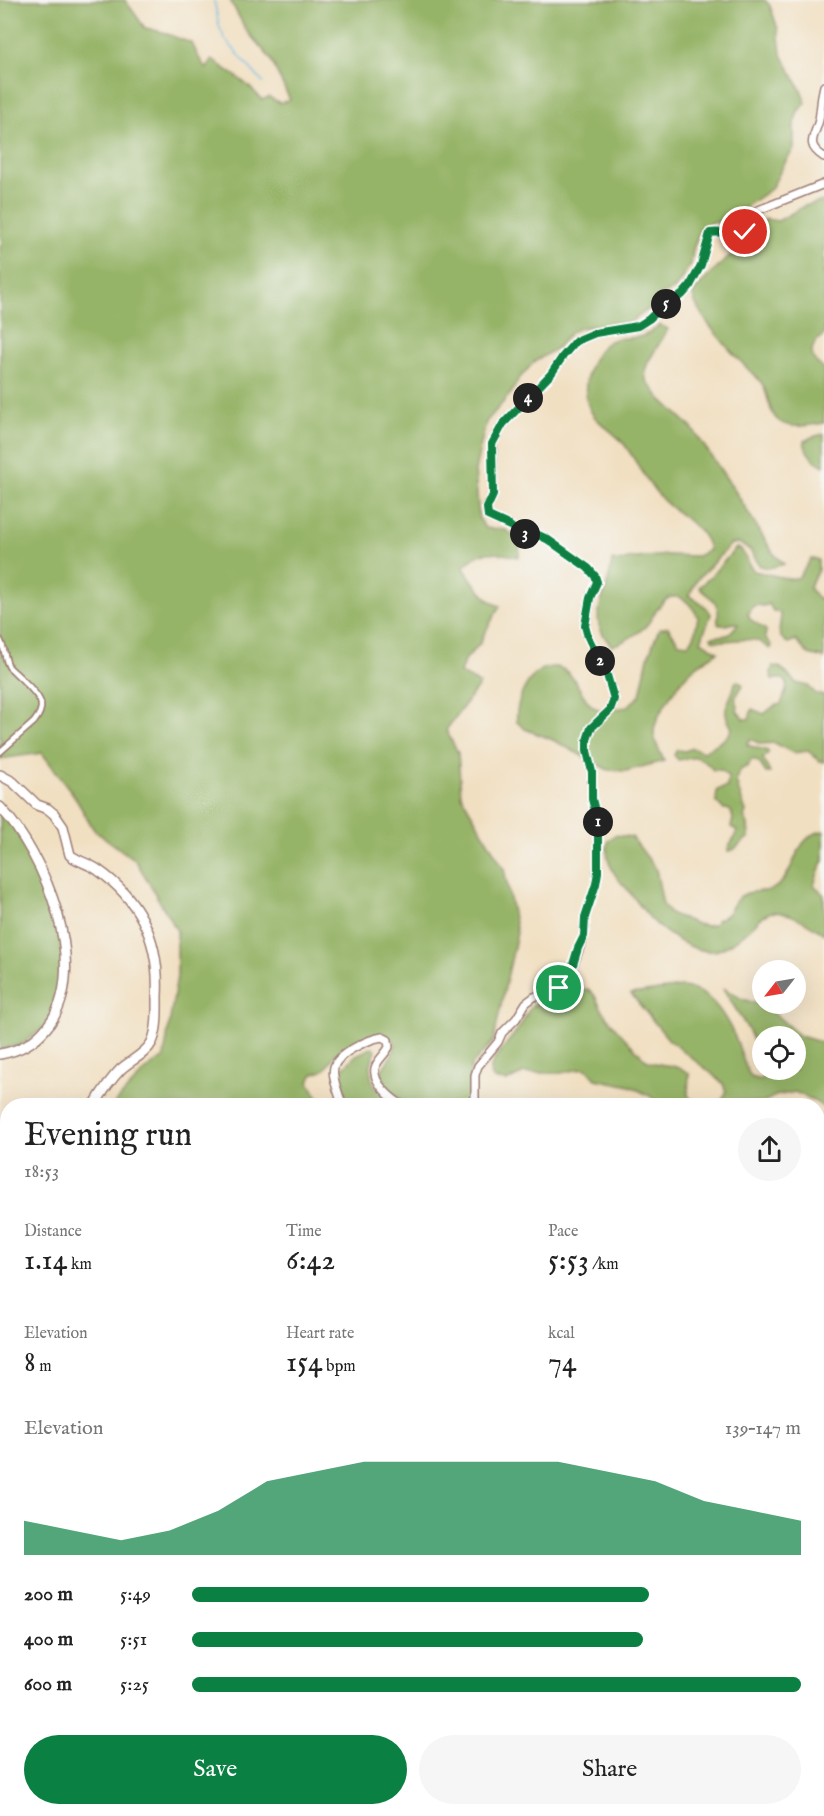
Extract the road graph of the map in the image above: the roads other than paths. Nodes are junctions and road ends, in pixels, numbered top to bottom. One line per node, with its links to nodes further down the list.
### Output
1 (824, 86): 2 (street)
2 (824, 158)
3 (824, 184): 12 (street)
4 (0, 640): 5 (street)
5 (0, 752)
6 (0, 776): 9 (highway)
7 (0, 807): 8 (highway)
8 (0, 1054)
9 (99, 1098)
10 (340, 1098): 11 (street)
11 (393, 1098)
12 (475, 1098)

